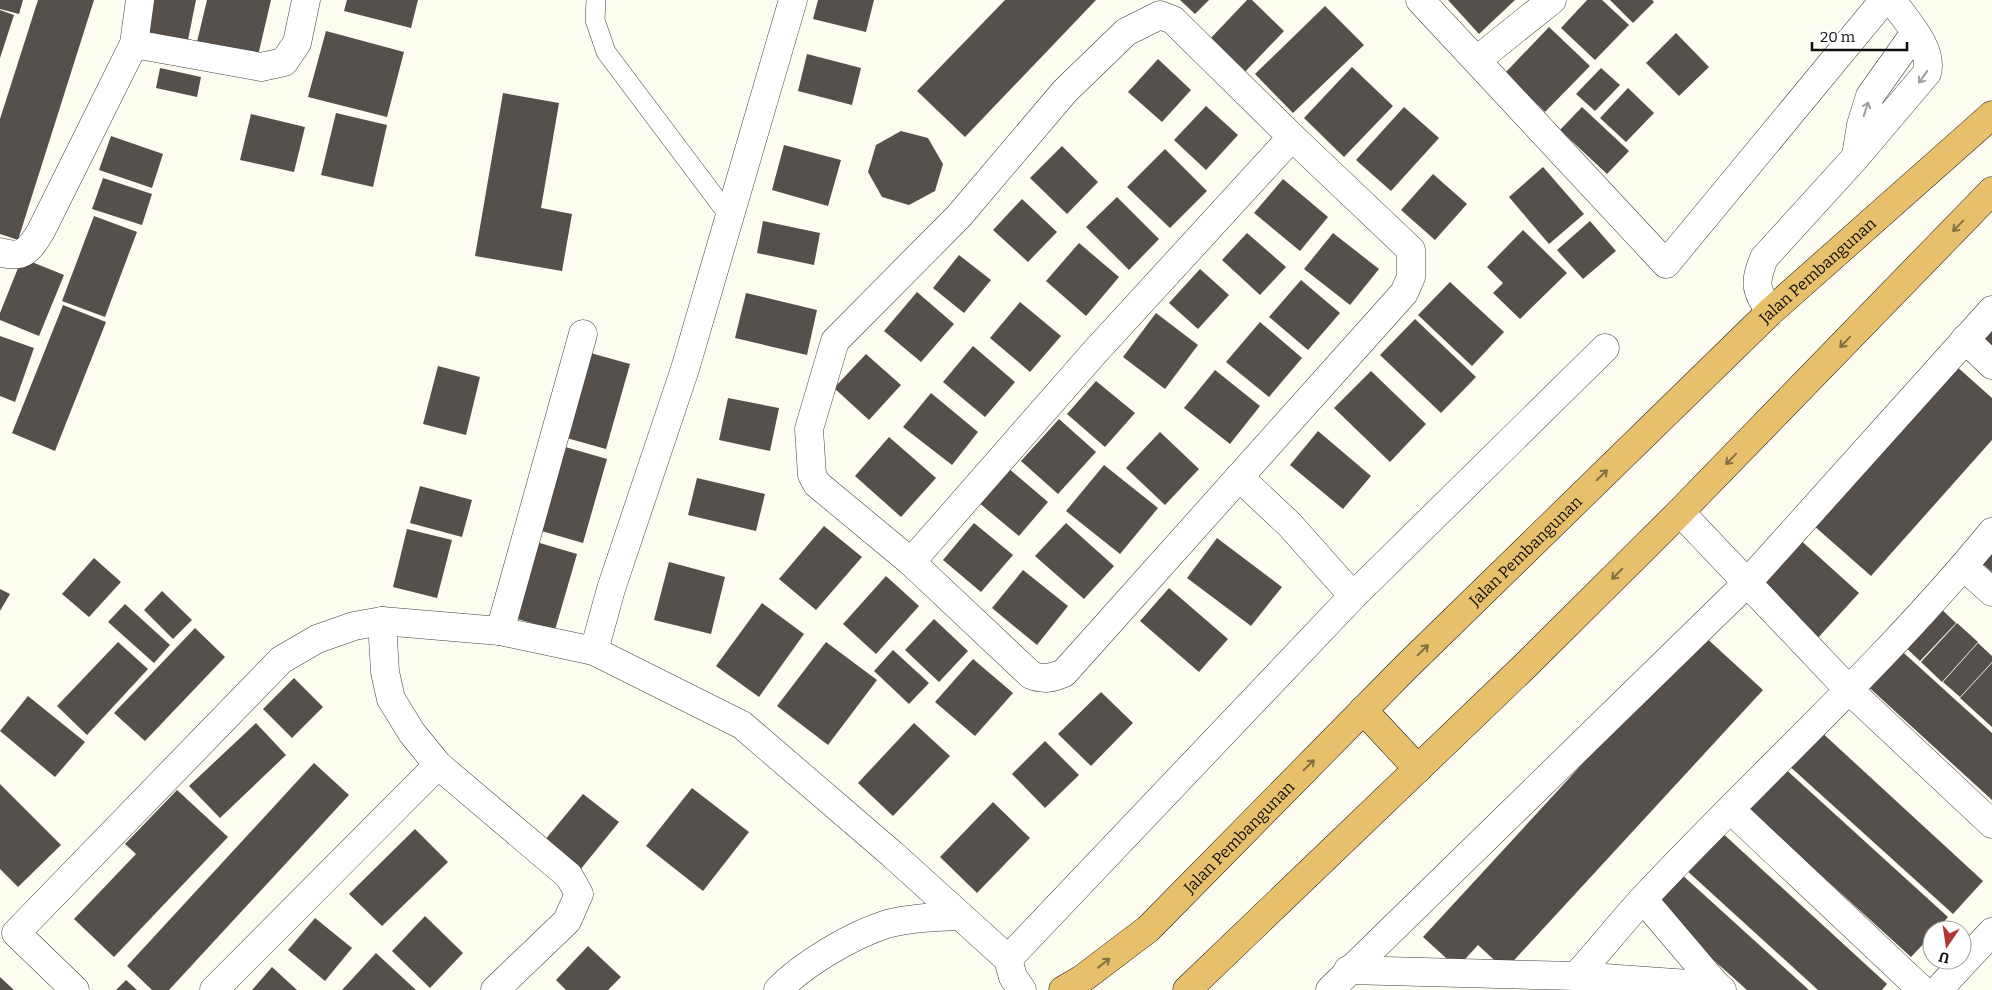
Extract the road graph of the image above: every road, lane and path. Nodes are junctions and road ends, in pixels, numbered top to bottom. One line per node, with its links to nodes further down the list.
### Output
1 (140, 0): 9 (street)
2 (306, 0): 9 (street)
3 (596, 0): 14 (lane)
4 (793, 0): 14 (street)
5 (1420, 0): 10 (street)
6 (1552, 0): 10 (street)
7 (1884, 0): 10 (street)
8 (1892, 0): 16 (street)
9 (134, 44): 15 (street)
10 (1477, 60)
11 (1992, 115): 16 (highway, Jalan Pembangunan)
12 (1292, 137): 22 (street); 25 (street); 25 (street)
13 (1992, 191): 23 (highway, one-way to 23)
14 (730, 217): 32 (street)
15 (0, 252)
16 (1778, 304): 34 (highway, Jalan Pembangunan, one-way to 16)
17 (1992, 310): 19 (street)
18 (583, 334): 31 (street)
19 (1965, 339): 21 (street); 27 (street)
20 (1605, 348): 29 (street)
21 (1992, 365)
22 (1239, 477): 25 (street); 29 (street)
23 (1680, 512): 27 (street); 36 (highway, one-way to 36)
24 (1992, 532): 26 (street)
25 (911, 562)
26 (1964, 566): 28 (street); 33 (street)
27 (1746, 584): 33 (street); 43 (street)
28 (1992, 592)
29 (1353, 596): 42 (street)
30 (382, 621): 31 (street); 35 (street); 46 (street)
31 (500, 631): 32 (street)
32 (594, 651): 40 (street)
33 (1849, 690): 37 (street); 38 (street)
34 (1363, 710): 36 (highway); 51 (highway, Jalan Pembangunan, one-way to 34)
35 (438, 765): 47 (street); 48 (street)
36 (1418, 768): 52 (highway)
37 (1731, 810): 39 (street); 54 (street)
38 (1992, 824)
39 (1643, 900): 44 (street); 45 (street)
40 (960, 916): 42 (street); 49 (street)
41 (1992, 932): 55 (street)
42 (1008, 959): 50 (street)
43 (1348, 970): 44 (street); 53 (street)
44 (1576, 976): 45 (street)
45 (1719, 988)
46 (75, 990)
47 (214, 990)
48 (495, 990)
49 (778, 990)
50 (1022, 990)
51 (1063, 990)
52 (1187, 990)
53 (1330, 990)
54 (1922, 990)
55 (1938, 990)

